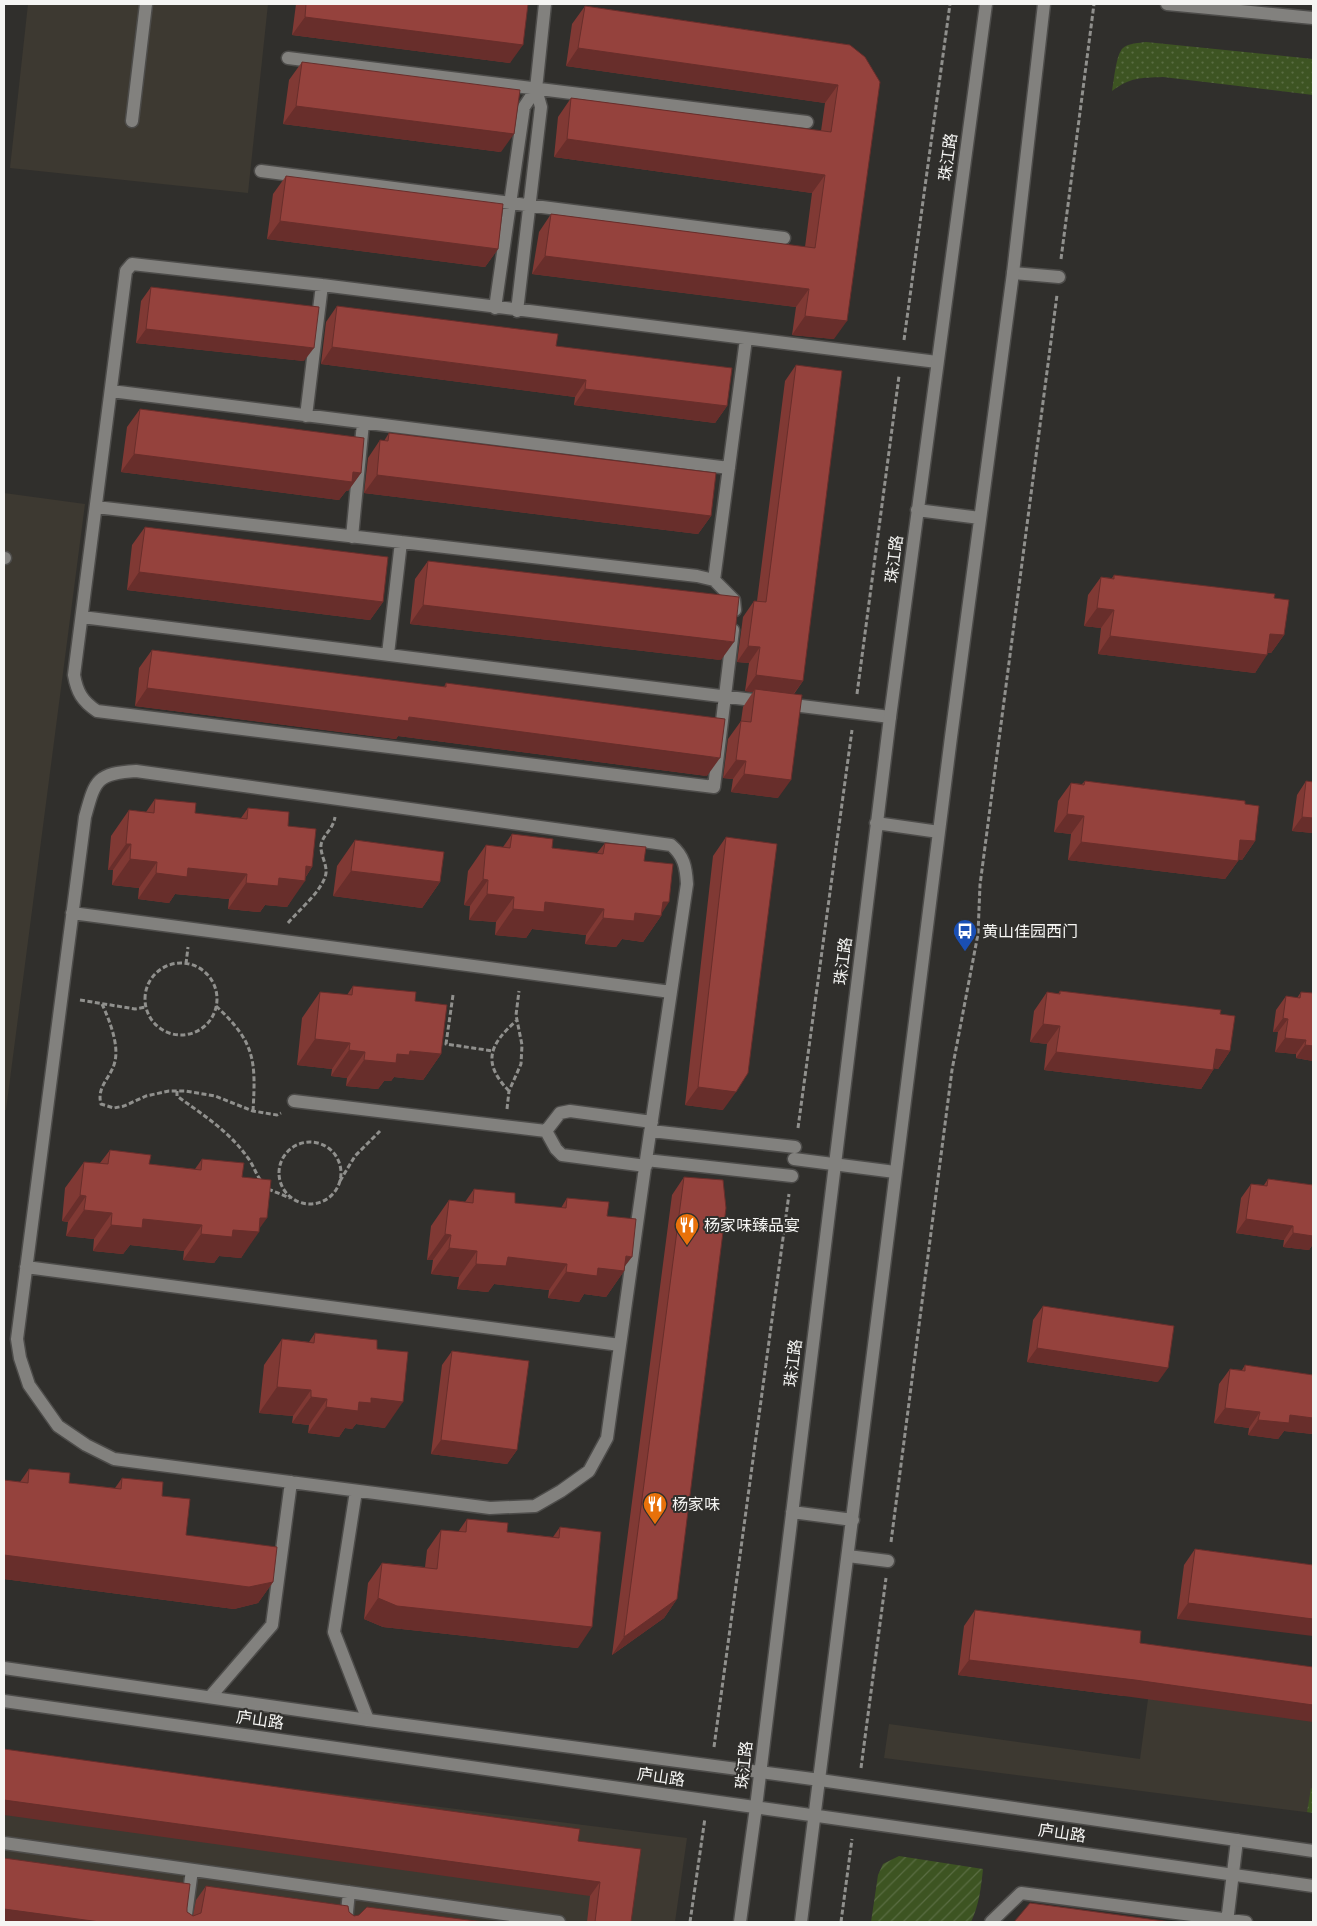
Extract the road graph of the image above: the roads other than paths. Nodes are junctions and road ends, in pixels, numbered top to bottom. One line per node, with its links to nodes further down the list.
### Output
1 (146, 4): 9 (street)
2 (545, 4): 8 (street)
3 (986, 4): 21 (street, 珠江路)
4 (1044, 4): 15 (street)
5 (1167, 4): 6 (street)
6 (1313, 18)
7 (288, 58): 8 (street)
8 (536, 89): 10 (street); 12 (street); 13 (street)
9 (132, 121)
10 (807, 122)
11 (261, 171): 12 (street)
12 (510, 203): 13 (street); 18 (street)
13 (529, 205): 14 (street); 19 (street)
14 (784, 238)
15 (1013, 273): 16 (street); 28 (street)
16 (1059, 277)
17 (322, 285): 18 (street); 22 (street); 23 (street)
18 (495, 308): 19 (street)
19 (517, 311): 20 (street)
20 (746, 339): 21 (street); 25 (street)
21 (937, 362): 27 (street, 珠江路)
22 (111, 391): 23 (street); 26 (street)
23 (306, 416): 24 (street)
24 (363, 423): 25 (street); 29 (street)
25 (728, 468): 31 (street)
26 (96, 507): 29 (street); 32 (street)
27 (917, 510): 28 (street); 35 (street, 珠江路)
28 (980, 518): 37 (street)
29 (352, 537): 30 (street)
30 (401, 542): 31 (street); 33 (street)
31 (714, 580): 34 (street)
32 (82, 617): 33 (street); 34 (street)
33 (388, 654): 34 (street)
34 (725, 696): 35 (street)
35 (890, 717): 36 (street, 珠江路)
36 (876, 823): 37 (street); 44 (street, 珠江路)
37 (939, 832): 45 (street)
38 (72, 913): 39 (street); 39 (street); 47 (street)
39 (671, 992): 41 (street)
40 (294, 1101): 42 (street)
41 (651, 1126): 42 (street); 43 (street); 44 (street)
42 (546, 1131): 43 (street)
43 (646, 1163): 46 (street); 48 (street)
44 (834, 1165): 45 (street); 51 (street, 珠江路)
45 (895, 1172): 52 (street)
46 (792, 1176)
47 (26, 1267): 48 (street); 49 (street)
48 (620, 1345): 50 (street)
49 (291, 1482): 50 (street); 56 (street)
50 (356, 1491): 58 (street)
51 (792, 1512): 52 (street); 59 (street, 珠江路)
52 (853, 1520): 53 (street)
53 (848, 1556): 54 (street); 60 (street)
54 (888, 1561)
55 (4, 1668): 56 (street, 庐山路)
56 (210, 1697): 58 (street, 庐山路)
57 (4, 1701): 61 (street, 庐山路)
58 (368, 1720): 59 (street, 庐山路)
59 (760, 1773): 60 (street, 庐山路); 61 (street, 珠江路)
60 (820, 1780): 62 (street); 63 (street, 庐山路)
61 (756, 1807): 62 (street, 庐山路); 74 (street, 珠江路)
62 (816, 1814): 67 (street, 庐山路); 75 (street)
63 (1237, 1840): 65 (street, 庐山路); 67 (street)
64 (4, 1843): 66 (street)
65 (1313, 1850)
66 (192, 1870): 69 (street); 71 (street)
67 (1233, 1874): 68 (street, 庐山路); 70 (street)
68 (1313, 1886)
69 (349, 1892): 72 (street); 73 (street)
70 (1227, 1921): 76 (street); 77 (street)
71 (186, 1922)
72 (346, 1922)
73 (558, 1922)
74 (740, 1922)
75 (801, 1922)
76 (992, 1922)
77 (1246, 1922)

